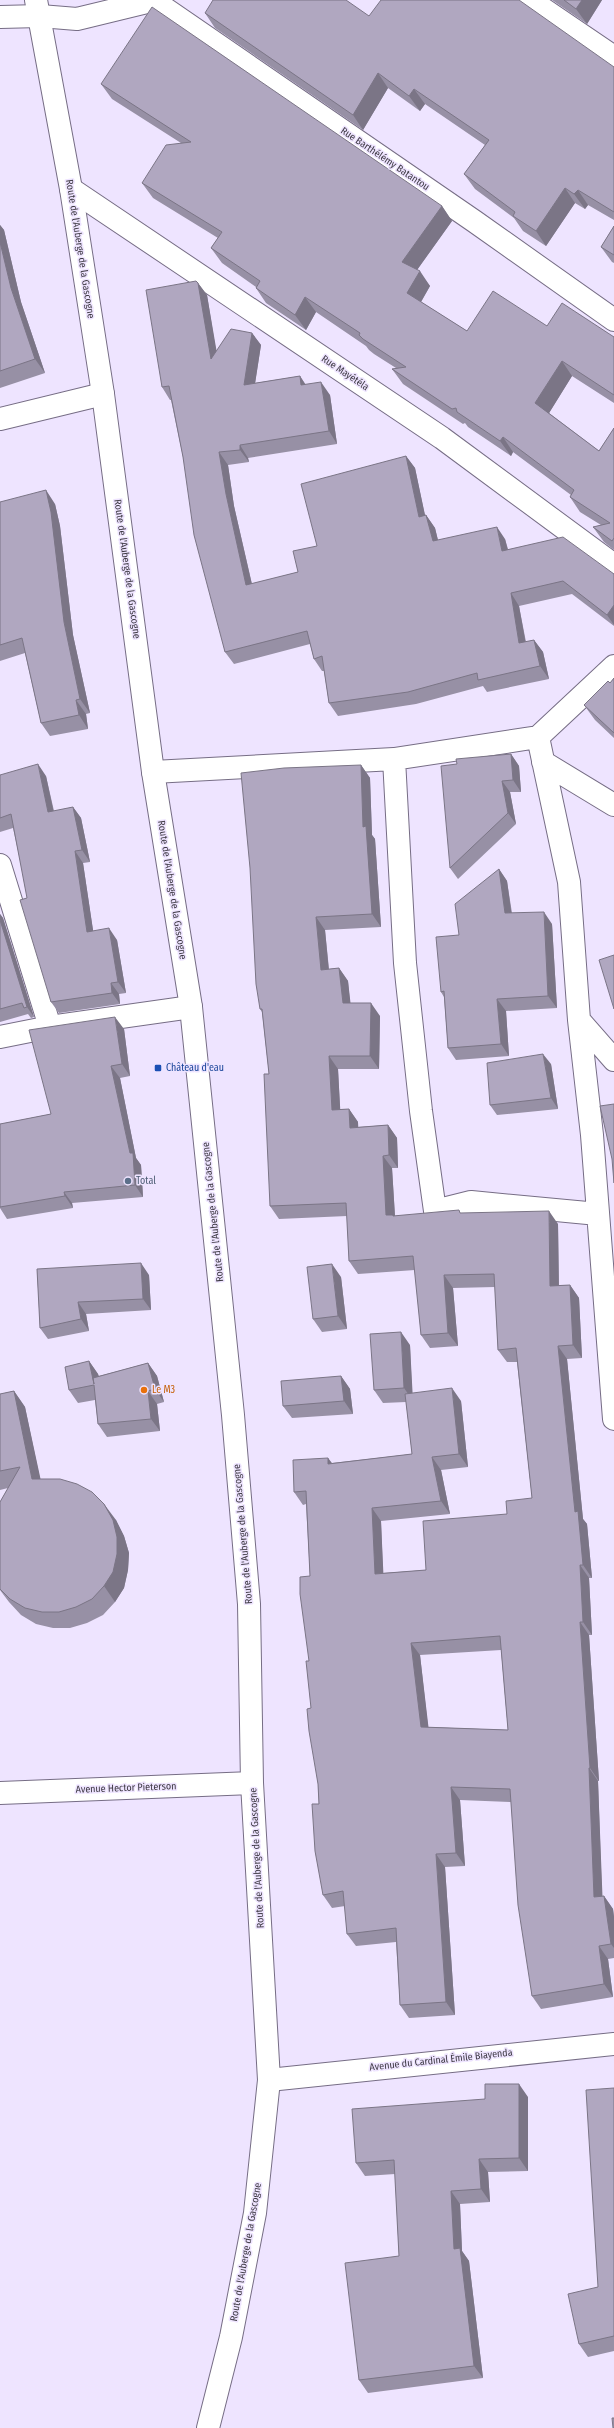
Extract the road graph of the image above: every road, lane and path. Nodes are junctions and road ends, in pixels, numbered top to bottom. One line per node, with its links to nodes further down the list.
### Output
1 (530, 0): 5 (street)
2 (155, 1): 3 (street); 7 (street, Rue Barthélémy Batantou)
3 (38, 8): 4 (street); 6 (street, Route de l'Auberge de la Gascogne)
4 (0, 17)
5 (614, 57)
6 (71, 189): 8 (street, Route de l'Auberge de la Gascogne); 10 (street, Rue Mayétéla)
7 (614, 320)
8 (103, 394): 9 (street); 15 (street, Route de l'Auberge de la Gascogne)
9 (0, 419)
10 (614, 564)
11 (614, 666): 12 (street)
12 (538, 737): 13 (street); 14 (street)
13 (394, 759): 15 (street); 23 (street)
14 (543, 762): 16 (street); 19 (street)
15 (154, 772): 18 (street, Route de l'Auberge de la Gascogne)
16 (614, 805)
17 (0, 865): 20 (street)
18 (191, 1007): 20 (street); 25 (street, Route de l'Auberge de la Gascogne)
19 (579, 1020): 22 (street); 23 (street)
20 (50, 1027): 21 (street)
21 (0, 1037)
22 (614, 1060)
23 (598, 1214): 24 (street)
24 (614, 1419)
25 (252, 1783): 26 (street, Avenue Hector Pieterson); 28 (street, Route de l'Auberge de la Gascogne)
26 (0, 1793)
27 (614, 2044): 28 (street, Avenue du Cardinal Émile Biayenda)
28 (269, 2080): 29 (street, Route de l'Auberge de la Gascogne)
29 (208, 2428)

